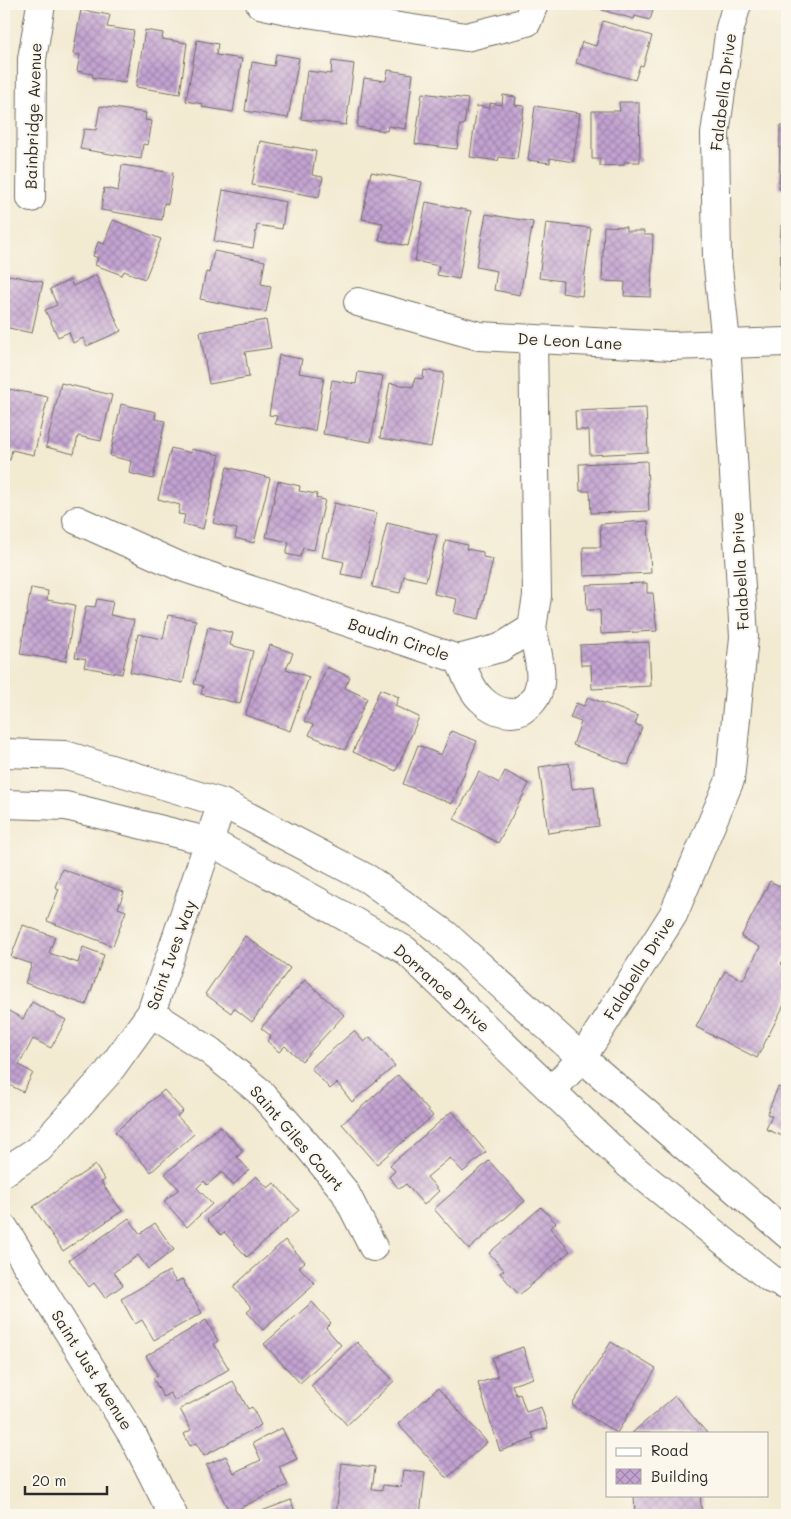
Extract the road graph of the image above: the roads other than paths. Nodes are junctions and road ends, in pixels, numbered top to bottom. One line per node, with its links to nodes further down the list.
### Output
1 (41, 4): 5 (street, Bainbridge Avenue)
2 (260, 4): 4 (street)
3 (738, 4): 9 (street, Falabella Drive)
4 (530, 13)
5 (31, 198)
6 (358, 302): 7 (street, De Leon Lane)
7 (533, 339): 9 (street, De Leon Lane); 11 (street)
8 (787, 342): 9 (street, De Leon Lane)
9 (726, 343): 18 (street, Falabella Drive)
10 (77, 520): 12 (street, Baudin Circle)
11 (532, 628): 12 (street, Baudin Circle); 12 (street)
12 (458, 659)
13 (4, 753): 15 (street)
14 (4, 804): 16 (street, Dorrance Drive)
15 (222, 804): 16 (street, Saint Ives Way); 18 (street)
16 (211, 842): 17 (street, Saint Ives Way); 19 (street, Dorrance Drive)
17 (151, 1013): 20 (street, Saint Ives Way); 23 (street, Saint Giles Court)
18 (582, 1058): 19 (street, Falabella Drive); 22 (street)
19 (552, 1090): 24 (street, Dorrance Drive)
20 (4, 1172)
21 (4, 1228): 25 (street, Saint Just Avenue)
22 (787, 1234)
23 (372, 1247)
24 (787, 1286)
25 (173, 1515)

